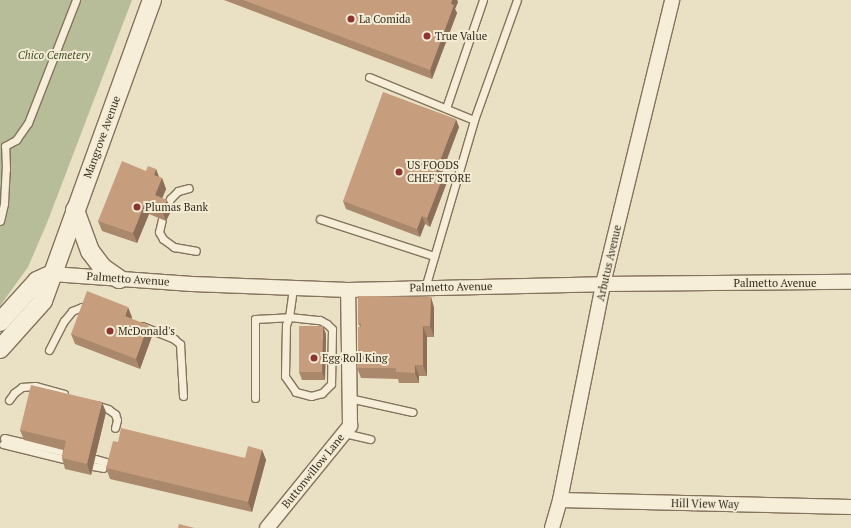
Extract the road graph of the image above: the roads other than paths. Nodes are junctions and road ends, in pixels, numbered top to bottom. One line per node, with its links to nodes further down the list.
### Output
1 (76, 0): 9 (lane)
2 (152, 0): 12 (street, Mangrove Avenue)
3 (483, 0): 7 (lane)
4 (517, 0): 8 (lane)
5 (672, 0): 21 (street, Arbutus Avenue)
6 (369, 77): 7 (lane)
7 (446, 108): 8 (lane)
8 (474, 120): 17 (lane)
9 (2, 146): 15 (lane)
10 (189, 188): 11 (lane)
11 (166, 209)
12 (75, 210): 18 (street, Mangrove Avenue); 19 (street)
13 (162, 219): 16 (lane)
14 (320, 219): 17 (lane)
15 (0, 221)
16 (196, 251)
17 (434, 256): 23 (lane)
18 (52, 274): 19 (street, Palmetto Avenue); 27 (street); 29 (street, Mangrove Avenue)
19 (120, 279): 22 (street, Palmetto Avenue)
20 (851, 282): 21 (street, Palmetto Avenue)
21 (603, 284): 23 (street, Palmetto Avenue); 45 (street, Arbutus Avenue)
22 (294, 287): 24 (street, Palmetto Avenue); 26 (lane)
23 (425, 288): 24 (street, Palmetto Avenue)
24 (348, 290): 34 (street, Buttonwillow Lane)
25 (89, 306): 30 (lane)
26 (289, 317): 26 (lane); 33 (lane)
27 (0, 322)
28 (138, 324): 32 (lane)
29 (0, 349)
30 (49, 350)
31 (71, 396): 35 (lane)
32 (183, 396)
33 (254, 398)
34 (349, 398): 37 (lane); 39 (street, Buttonwillow Lane)
35 (9, 400)
36 (86, 401): 38 (lane)
37 (412, 412)
38 (116, 428)
39 (344, 433): 40 (lane); 47 (street, Buttonwillow Lane)
40 (370, 439)
41 (3, 441): 42 (lane)
42 (68, 456)
43 (94, 463): 44 (lane)
44 (104, 465)
45 (560, 500): 46 (street, Hill View Way); 48 (street, Arbutus Avenue)
46 (851, 507)
47 (267, 528)
48 (552, 528)

